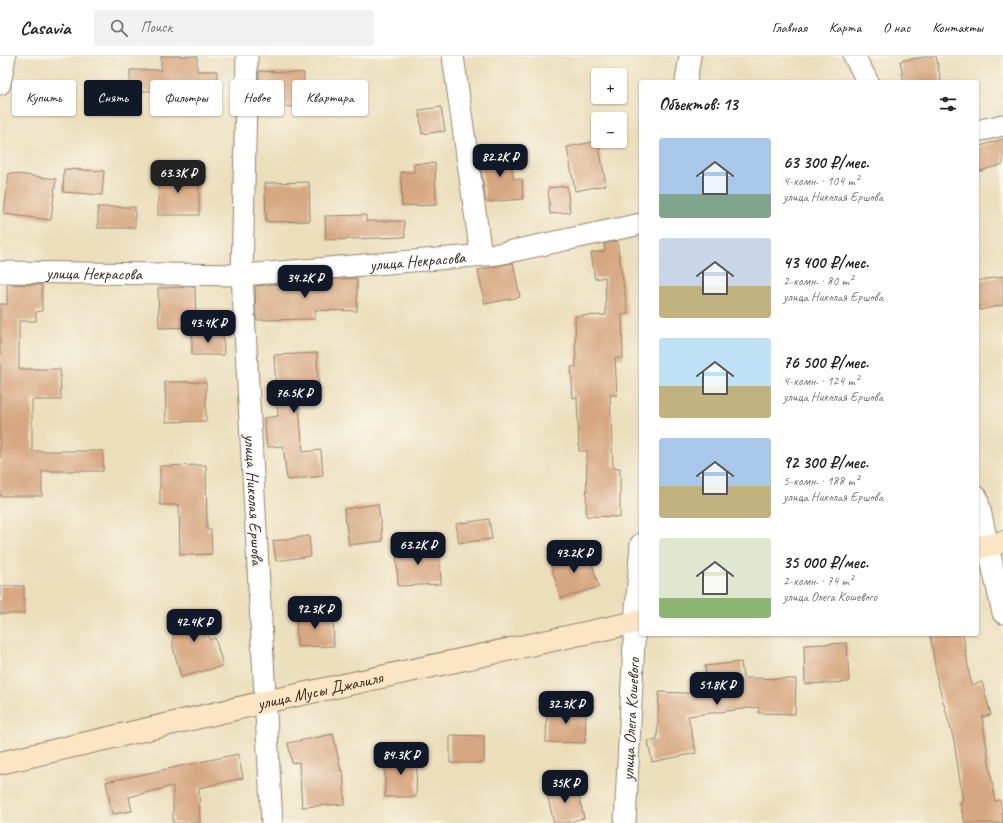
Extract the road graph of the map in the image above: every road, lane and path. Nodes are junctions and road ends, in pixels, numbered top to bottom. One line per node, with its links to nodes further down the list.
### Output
1 (5, 56): 8 (street)
2 (247, 56): 14 (street, улица Николая Ершова)
3 (453, 56): 12 (street)
4 (690, 56): 6 (street)
5 (854, 56): 7 (street)
6 (686, 80)
7 (867, 80)
8 (0, 84)
9 (1003, 125): 10 (street)
10 (979, 131)
11 (639, 224): 12 (street, улица Некрасова)
12 (481, 255): 14 (street, улица Некрасова)
13 (0, 272): 14 (street, улица Некрасова)
14 (242, 275): 20 (street, улица Николая Ершова)
15 (979, 505): 16 (street)
16 (989, 546): 18 (street)
17 (639, 596): 19 (street, улица Олега Кошевого)
18 (1003, 614)
19 (638, 622): 20 (main road, улица Мусы Джалиля); 23 (street, улица Олега Кошевого)
20 (265, 702): 21 (main road, улица Мусы Джалиля); 22 (street, улица Николая Ершова)
21 (0, 763)
22 (272, 823)
23 (625, 823)

